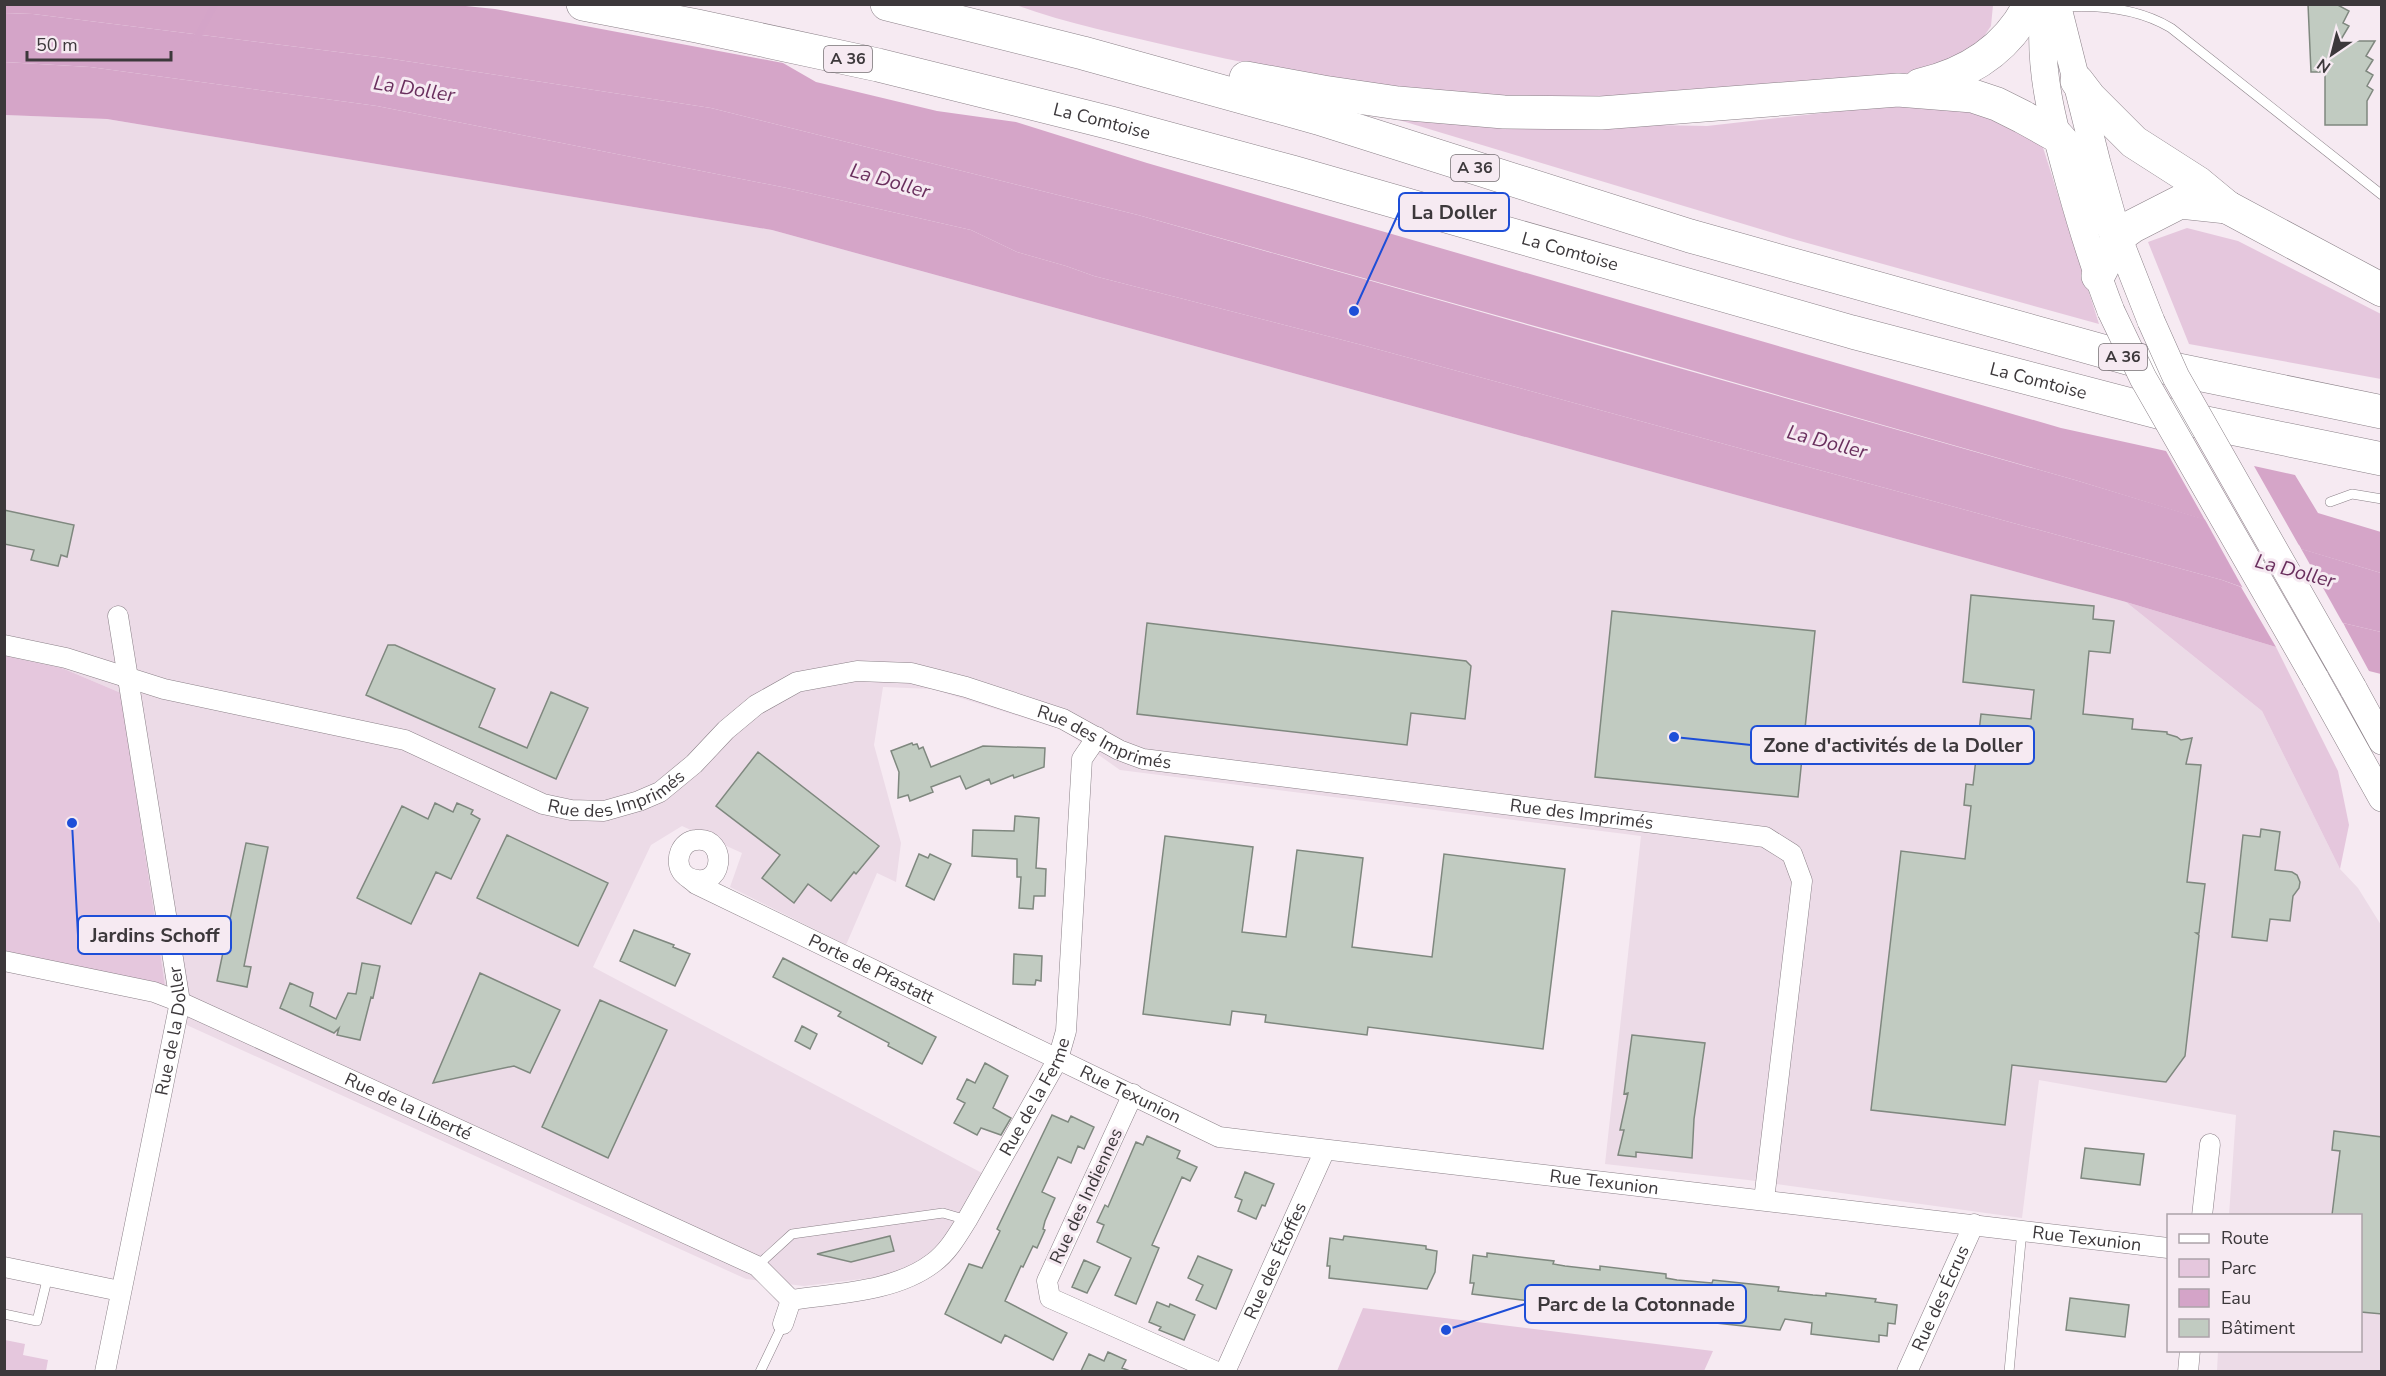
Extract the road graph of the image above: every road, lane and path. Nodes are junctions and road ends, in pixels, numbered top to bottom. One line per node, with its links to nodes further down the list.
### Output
1 (583, 4): 15 (highway, La Comtoise / A 36)
2 (887, 4): 5 (highway, A 36)
3 (2030, 4): 7 (highway)
4 (2056, 5): 6 (main road); 8 (main road); 9 (lane)
5 (1083, 53): 7 (highway); 14 (highway, A 36)
6 (2077, 81): 10 (highway); 11 (main road)
7 (1898, 90): 8 (highway)
8 (2057, 136): 11 (highway); 12 (main road)
9 (2382, 195)
10 (2227, 207): 11 (highway); 13 (highway)
11 (2118, 237): 12 (highway); 22 (main road, bridge)
12 (2098, 276): 23 (main road, bridge)
13 (2382, 290)
14 (2382, 412)
15 (2382, 459)
16 (2382, 499): 17 (lane)
17 (2330, 502)
18 (118, 616): 20 (street, Rue de la Doller)
19 (4, 645): 20 (street, Rue des Imprimés)
20 (129, 677): 21 (street, Rue des Imprimés); 26 (street, Rue de la Doller)
21 (1097, 738): 27 (street, Rue de la Ferme); 31 (street, Rue des Imprimés)
22 (2382, 741)
23 (2382, 798)
24 (687, 877): 27 (street, Porte de Pfastatt)
25 (4, 961): 26 (street, Rue de la Liberté)
26 (180, 1002): 37 (street, Rue de la Liberté); 40 (street, Rue de la Doller)
27 (1058, 1059): 28 (street, Rue Texunion); 33 (street, Rue de la Ferme)
28 (1133, 1094): 30 (street, Rue Texunion); 47 (street, Rue des Indiennes)
29 (2210, 1144): 32 (street)
30 (1325, 1150): 31 (street, Rue Texunion); 48 (street, Rue des Étoffes)
31 (1764, 1200): 34 (street, Rue Texunion)
32 (2202, 1214)
33 (967, 1220): 37 (lane); 41 (street, Rue de la Ferme)
34 (1974, 1224): 35 (street, Rue Texunion); 49 (street, Rue des Écrus)
35 (2022, 1230): 36 (street, Rue Texunion); 50 (lane)
36 (2167, 1248)
37 (757, 1266): 41 (street, Rue de la Liberté)
38 (4, 1267): 39 (street)
39 (48, 1276): 40 (street); 42 (lane)
40 (120, 1291): 45 (street, Rue de la Doller)
41 (791, 1300): 43 (street)
42 (4, 1314)
43 (783, 1324): 46 (lane)
44 (2190, 1352): 51 (street)
45 (105, 1371)
46 (760, 1371)
47 (1216, 1371)
48 (1225, 1371)
49 (1907, 1371)
50 (2009, 1371)
51 (2188, 1371)

